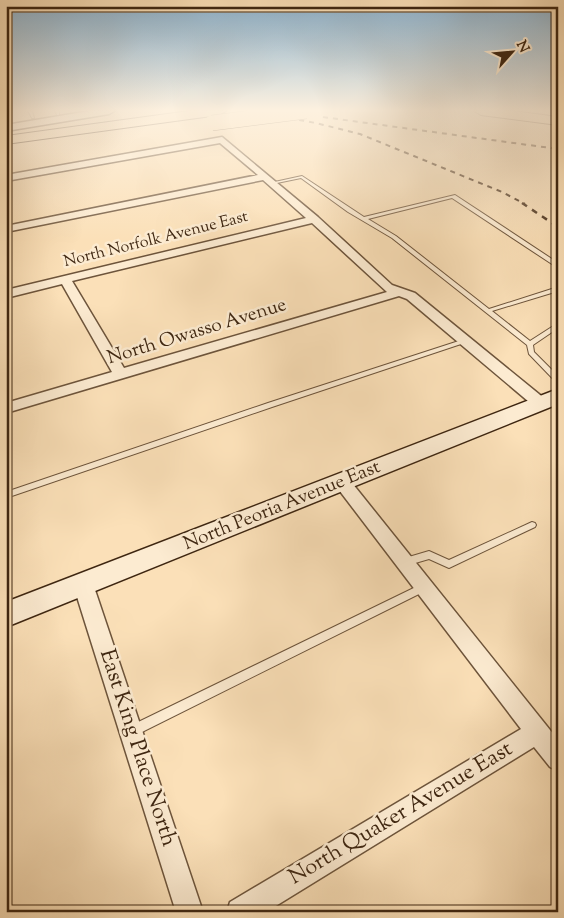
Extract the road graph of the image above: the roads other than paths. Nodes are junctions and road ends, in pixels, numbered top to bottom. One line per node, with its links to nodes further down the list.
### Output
1 (143, 154): 3 (street)
2 (238, 154): 4 (street)
3 (6, 178)
4 (268, 180): 5 (street); 6 (lane); 7 (street)
5 (314, 219): 9 (street, North Norfolk Avenue East); 11 (street)
6 (364, 219): 8 (lane); 13 (lane)
7 (6, 229)
8 (558, 266)
9 (65, 279): 12 (street, North Norfolk Avenue East); 17 (street)
10 (558, 289): 13 (lane)
11 (399, 292): 15 (street); 17 (street, North Owasso Avenue)
12 (6, 294)
13 (487, 311): 16 (lane)
14 (557, 326): 16 (lane)
15 (465, 341): 18 (street); 21 (lane)
16 (530, 344): 18 (lane)
17 (120, 374): 19 (street, North Owasso Avenue)
18 (553, 389): 20 (main road, North Peoria Avenue East)
19 (6, 408)
20 (342, 482): 23 (street); 24 (main road, North Peoria Avenue East)
21 (6, 495)
22 (532, 525): 23 (lane)
23 (405, 562): 25 (street)
24 (83, 584): 26 (main road, North Peoria Avenue East); 27 (street, East King Place North)
25 (424, 587): 27 (lane); 28 (street)
26 (6, 614)
27 (131, 731): 30 (street, East King Place North)
28 (537, 732): 29 (street); 31 (street, North Quaker Avenue East)
29 (558, 759)
30 (190, 912)
31 (240, 912)

